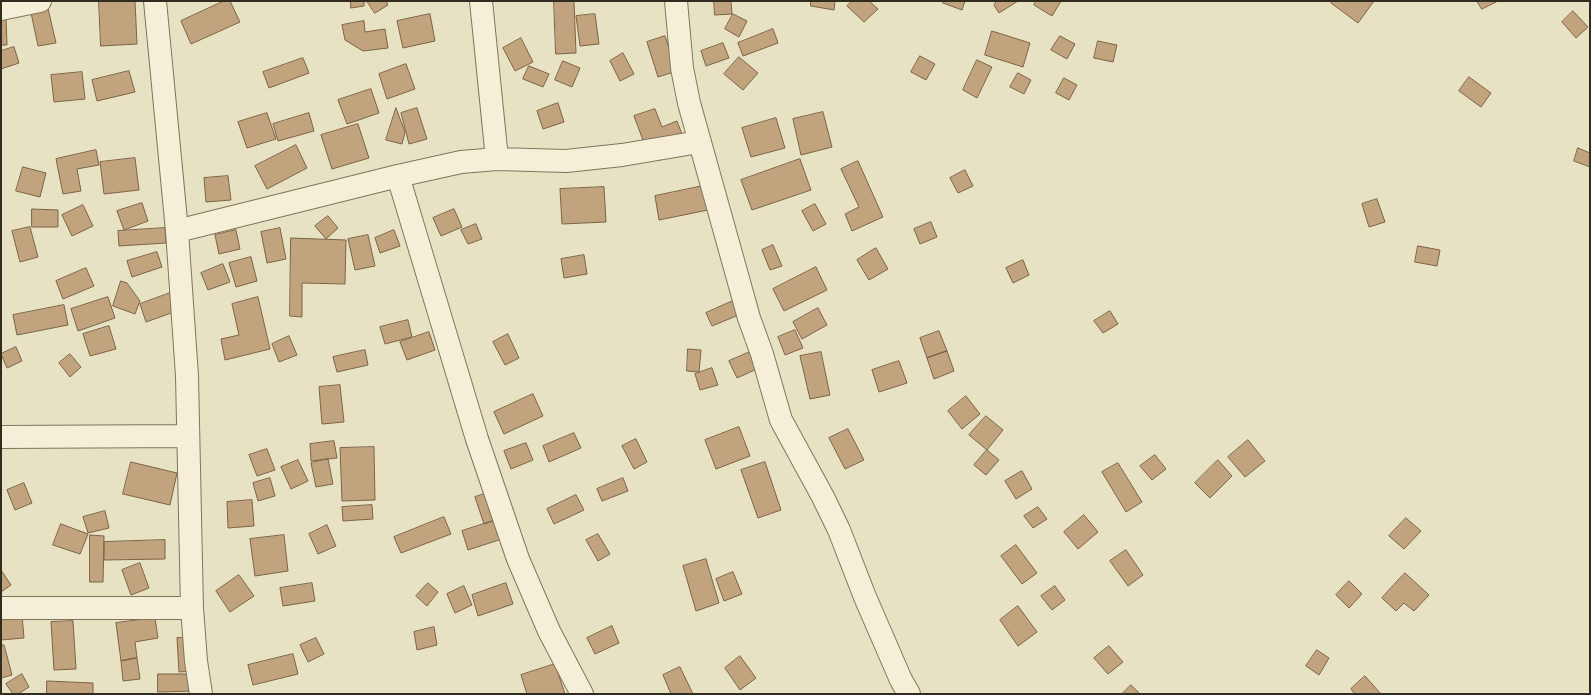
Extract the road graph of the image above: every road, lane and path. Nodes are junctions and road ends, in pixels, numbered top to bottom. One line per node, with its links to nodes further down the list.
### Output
1 (40, 1): 5 (street)
2 (155, 1): 9 (street)
3 (481, 1): 7 (street)
4 (676, 1): 6 (street)
5 (1, 9)
6 (699, 142): 7 (street); 16 (street)
7 (497, 159): 8 (street)
8 (398, 176): 9 (street); 15 (street)
9 (177, 231): 10 (street)
10 (188, 436): 11 (street); 13 (street)
11 (1, 437)
12 (1, 608): 13 (street)
13 (192, 608): 14 (street)
14 (201, 694)
15 (582, 694)
16 (909, 694)

